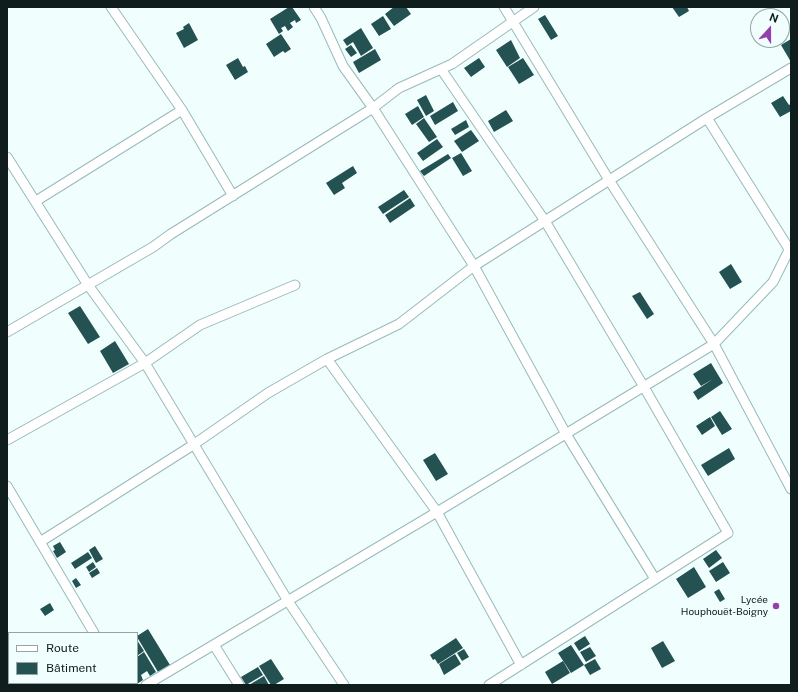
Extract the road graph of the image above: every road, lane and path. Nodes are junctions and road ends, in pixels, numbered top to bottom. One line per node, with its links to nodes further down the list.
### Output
1 (111, 7): 9 (street)
2 (314, 7): 8 (street)
3 (504, 7): 5 (street)
4 (534, 7): 5 (street)
5 (513, 22): 7 (street); 12 (street)
6 (791, 68): 10 (street)
7 (441, 69): 8 (street); 15 (street)
8 (373, 108): 13 (street); 17 (street)
9 (182, 110): 13 (street); 14 (street)
10 (707, 118): 12 (street); 16 (street)
11 (7, 157): 14 (street)
12 (609, 180): 15 (street); 21 (street)
13 (233, 196): 18 (street)
14 (36, 201): 18 (street)
15 (545, 221): 17 (street); 24 (street)
16 (790, 248): 21 (street)
17 (474, 266): 22 (street); 25 (street)
18 (88, 285): 20 (street); 23 (street)
19 (295, 285): 23 (street)
20 (7, 332)
21 (714, 344): 24 (street); 29 (street)
22 (327, 360): 27 (street); 30 (street)
23 (145, 363): 26 (street); 27 (street)
24 (644, 386): 25 (street); 32 (street)
25 (566, 434): 30 (street); 32 (street)
26 (7, 440)
27 (193, 445): 31 (street); 33 (street)
28 (7, 486): 31 (street)
29 (791, 489)
30 (437, 512): 33 (street); 36 (street)
31 (40, 542): 34 (street)
32 (656, 579): 36 (street)
33 (288, 600): 35 (street); 39 (street)
34 (93, 632)
35 (214, 644): 37 (street); 38 (street)
36 (521, 665): 40 (street)
37 (146, 685)
38 (239, 685)
39 (344, 685)
40 (489, 685)

